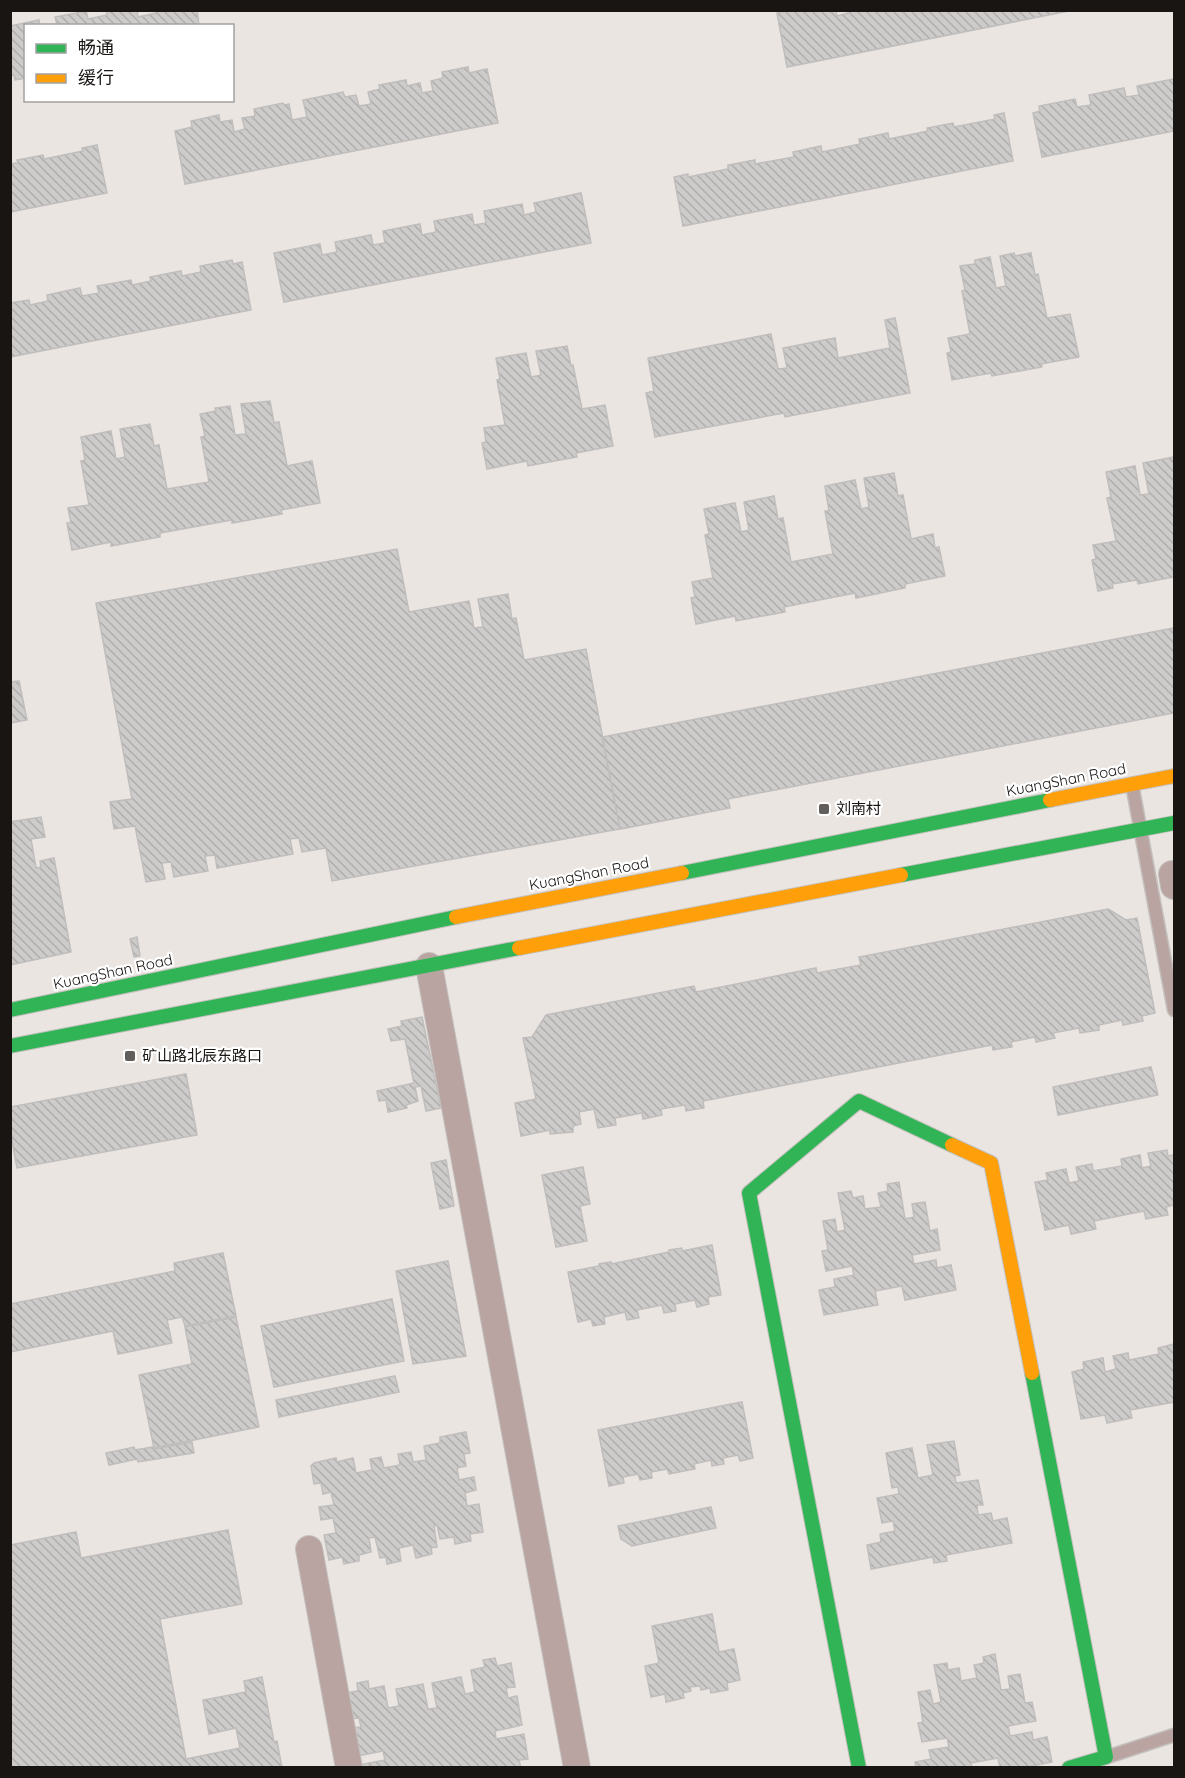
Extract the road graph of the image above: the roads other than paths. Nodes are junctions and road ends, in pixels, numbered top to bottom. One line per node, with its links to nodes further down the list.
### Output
1 (1174, 776): 2 (main road, KuangShan Road)
2 (1132, 783): 4 (lane); 6 (main road, KuangShan Road)
3 (1174, 823): 4 (main road)
4 (1140, 830): 5 (main road); 7 (lane)
5 (429, 966): 8 (main road); 13 (street)
6 (10, 1010)
7 (1174, 1010)
8 (10, 1046)
9 (309, 1549): 12 (street)
10 (1174, 1735): 11 (lane)
11 (1106, 1757): 14 (main road); 15 (main road)
12 (349, 1767)
13 (577, 1767)
14 (859, 1767)
15 (1069, 1767)

